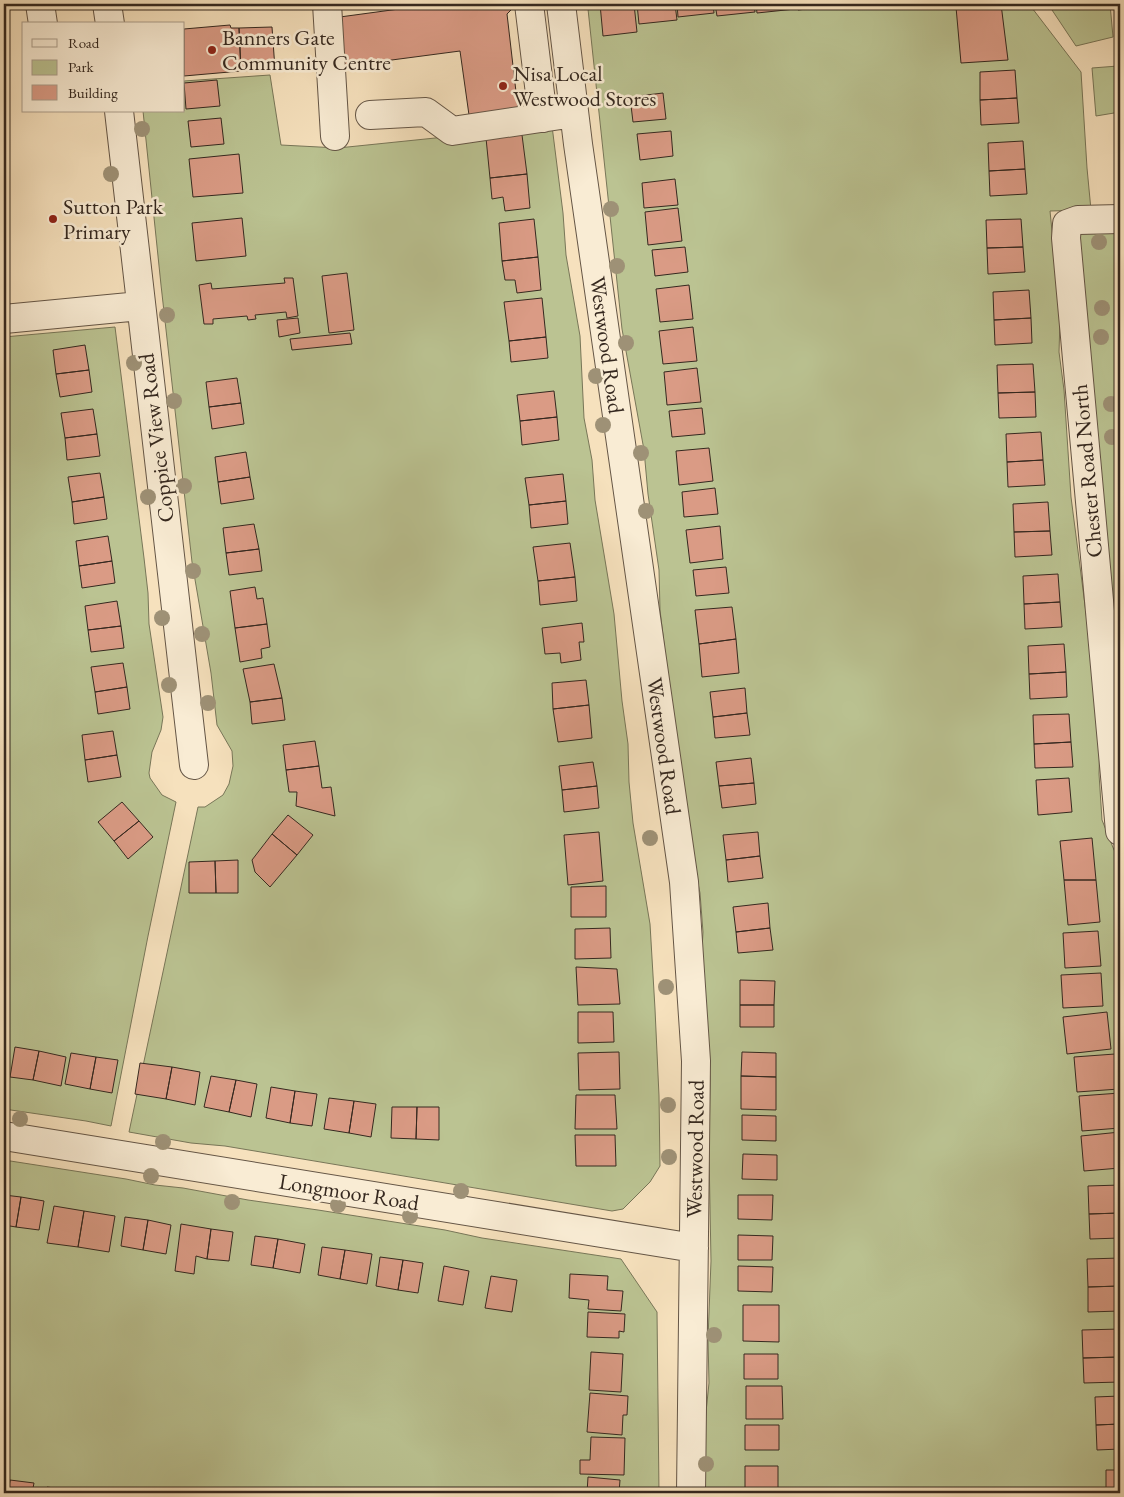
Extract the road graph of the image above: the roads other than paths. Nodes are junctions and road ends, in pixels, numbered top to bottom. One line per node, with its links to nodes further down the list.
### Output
1 (40, 4): 6 (street)
2 (107, 4): 7 (street)
3 (326, 4): 12 (street)
4 (529, 4): 11 (street)
5 (561, 4): 9 (street, Westwood Road)
6 (43, 22)
7 (110, 22)
8 (119, 112): 14 (street, Coppice View Road)
9 (574, 113): 11 (street); 19 (street, Westwood Road)
10 (370, 115): 11 (street)
11 (543, 118)
12 (335, 136)
13 (1120, 219): 17 (street, Chester Road North)
14 (140, 306): 15 (street); 16 (street, Coppice View Road)
15 (4, 319)
16 (194, 765)
17 (1120, 831)
18 (4, 1136): 19 (street, Longmoor Road)
19 (694, 1248): 20 (street, Westwood Road)
20 (691, 1493)

